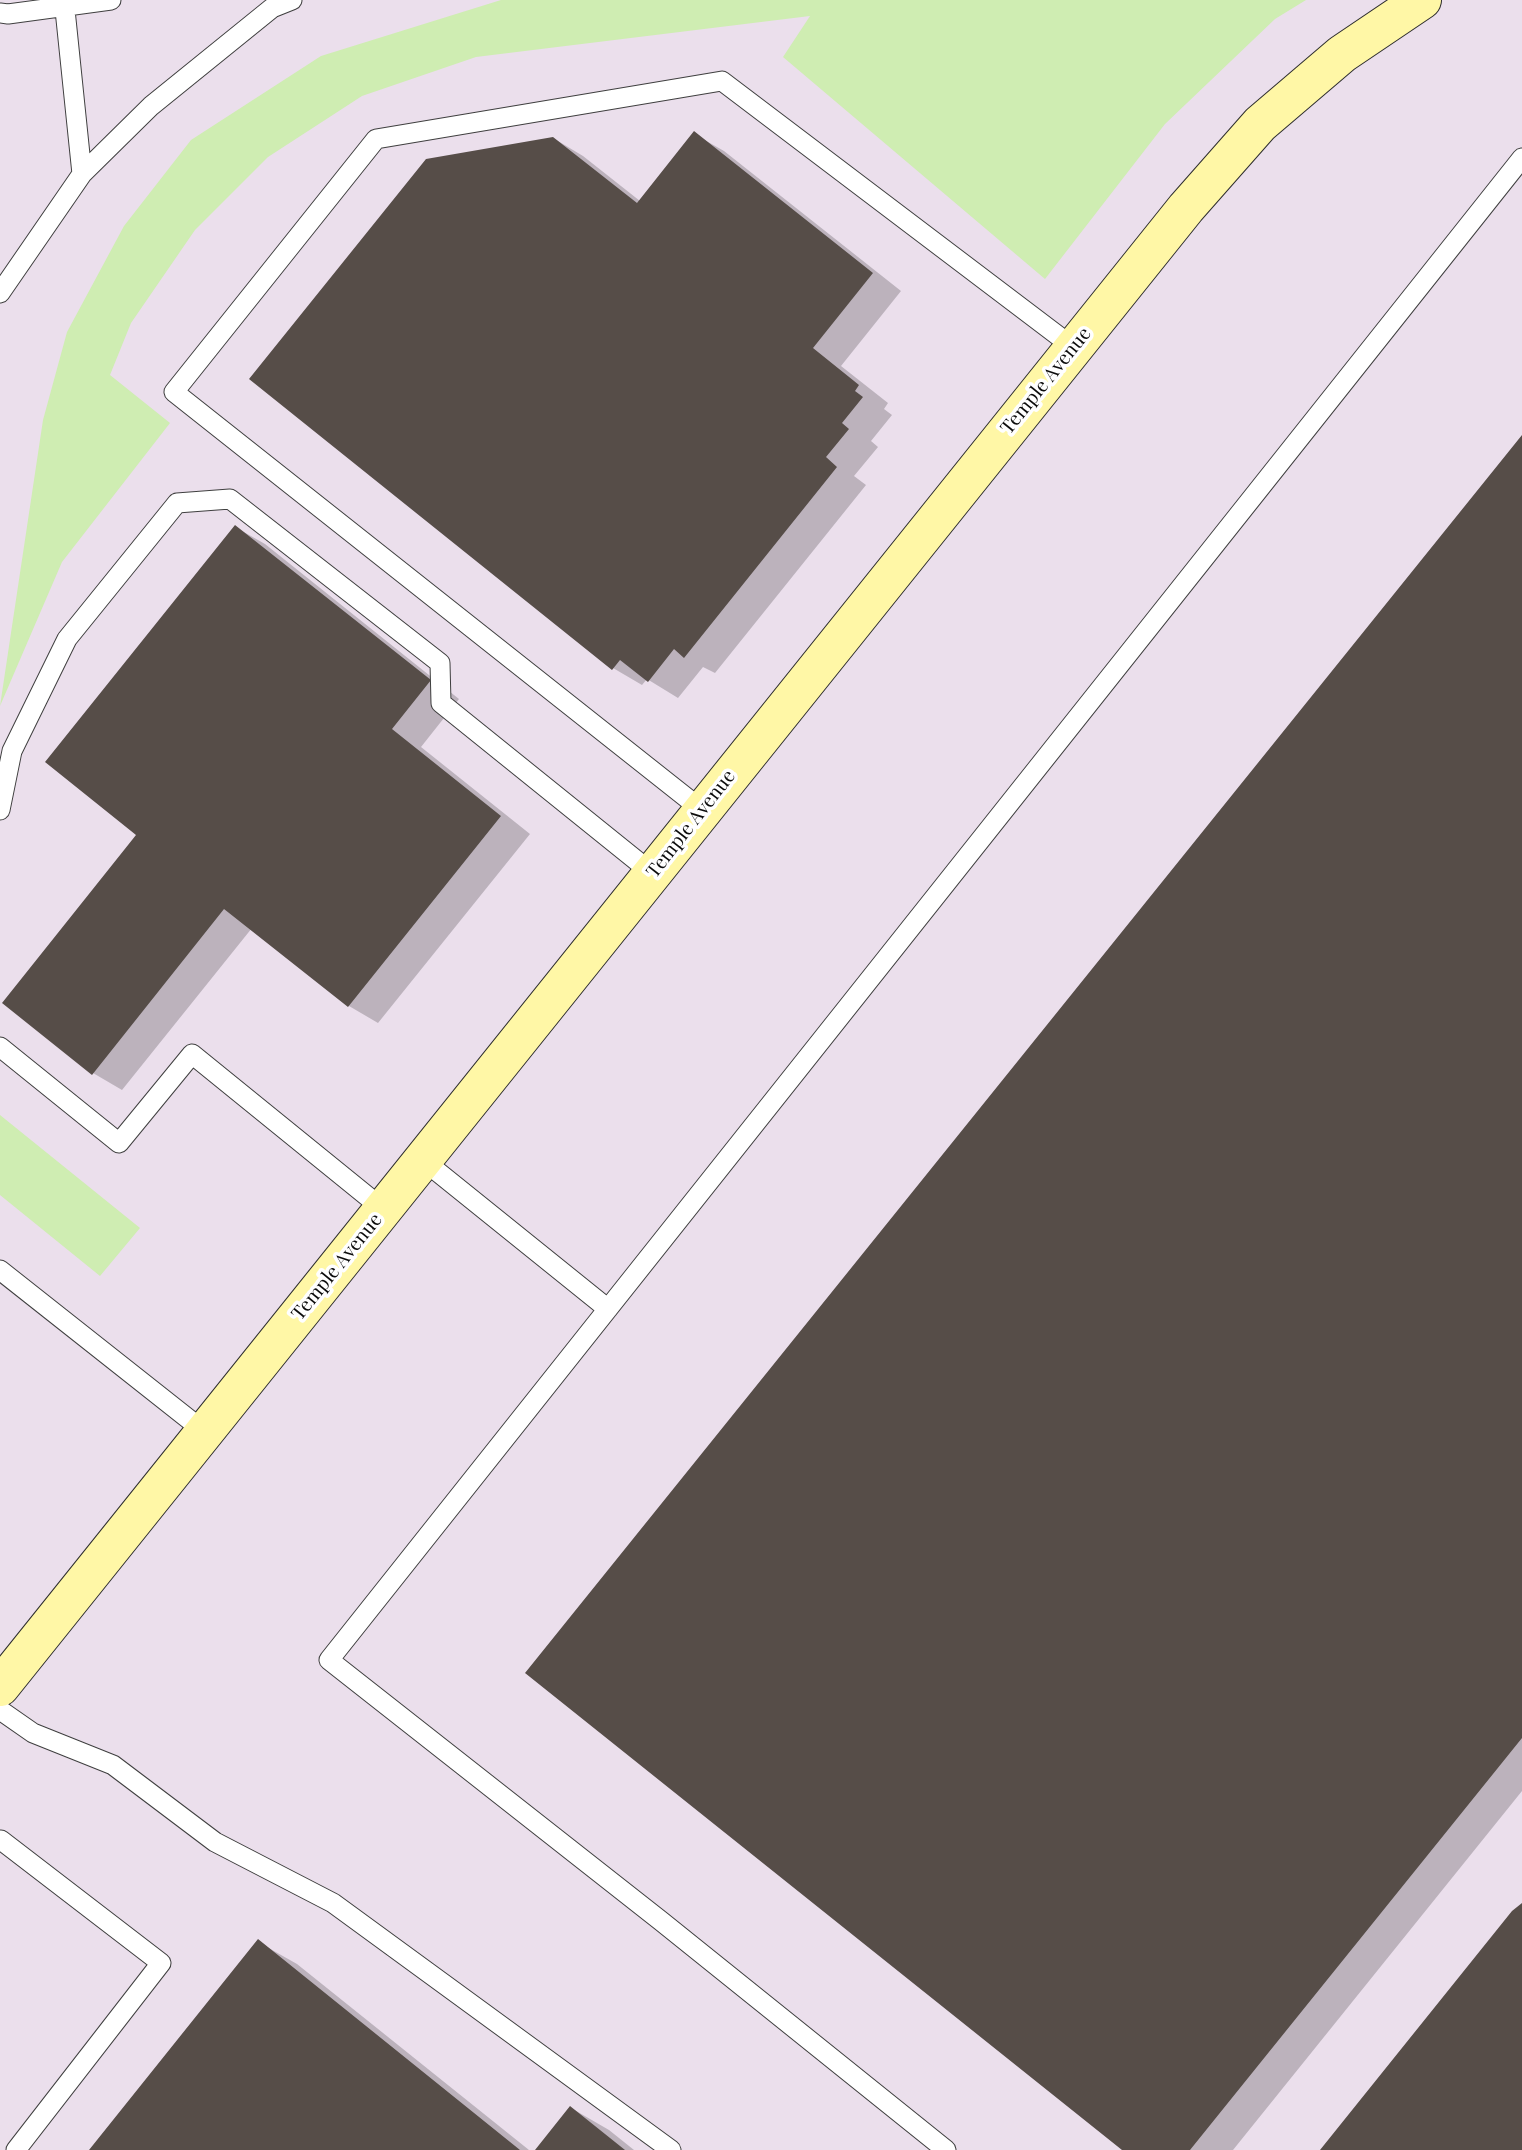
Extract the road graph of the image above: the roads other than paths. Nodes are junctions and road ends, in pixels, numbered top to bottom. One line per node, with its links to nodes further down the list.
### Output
1 (111, 0): 4 (lane)
2 (292, 0): 7 (lane)
3 (1422, 0): 9 (main road, Temple Avenue)
4 (64, 3): 5 (lane); 7 (lane)
5 (0, 13)
6 (1522, 159): 17 (lane)
7 (82, 174): 8 (lane)
8 (0, 293)
9 (1073, 347): 11 (main road, Temple Avenue); 11 (lane)
10 (0, 810): 12 (lane)
11 (702, 810): 12 (main road, Temple Avenue)
12 (652, 873): 14 (main road, Temple Avenue)
13 (0, 1047): 15 (lane)
14 (423, 1160): 15 (main road, Temple Avenue); 17 (lane)
15 (383, 1209): 18 (main road, Temple Avenue)
16 (0, 1270): 18 (lane)
17 (608, 1309): 24 (lane)
18 (205, 1432): 19 (main road, Temple Avenue)
19 (0, 1687)
20 (0, 1710): 23 (lane)
21 (0, 1841): 22 (lane)
22 (16, 2150)
23 (671, 2150)
24 (946, 2150)

